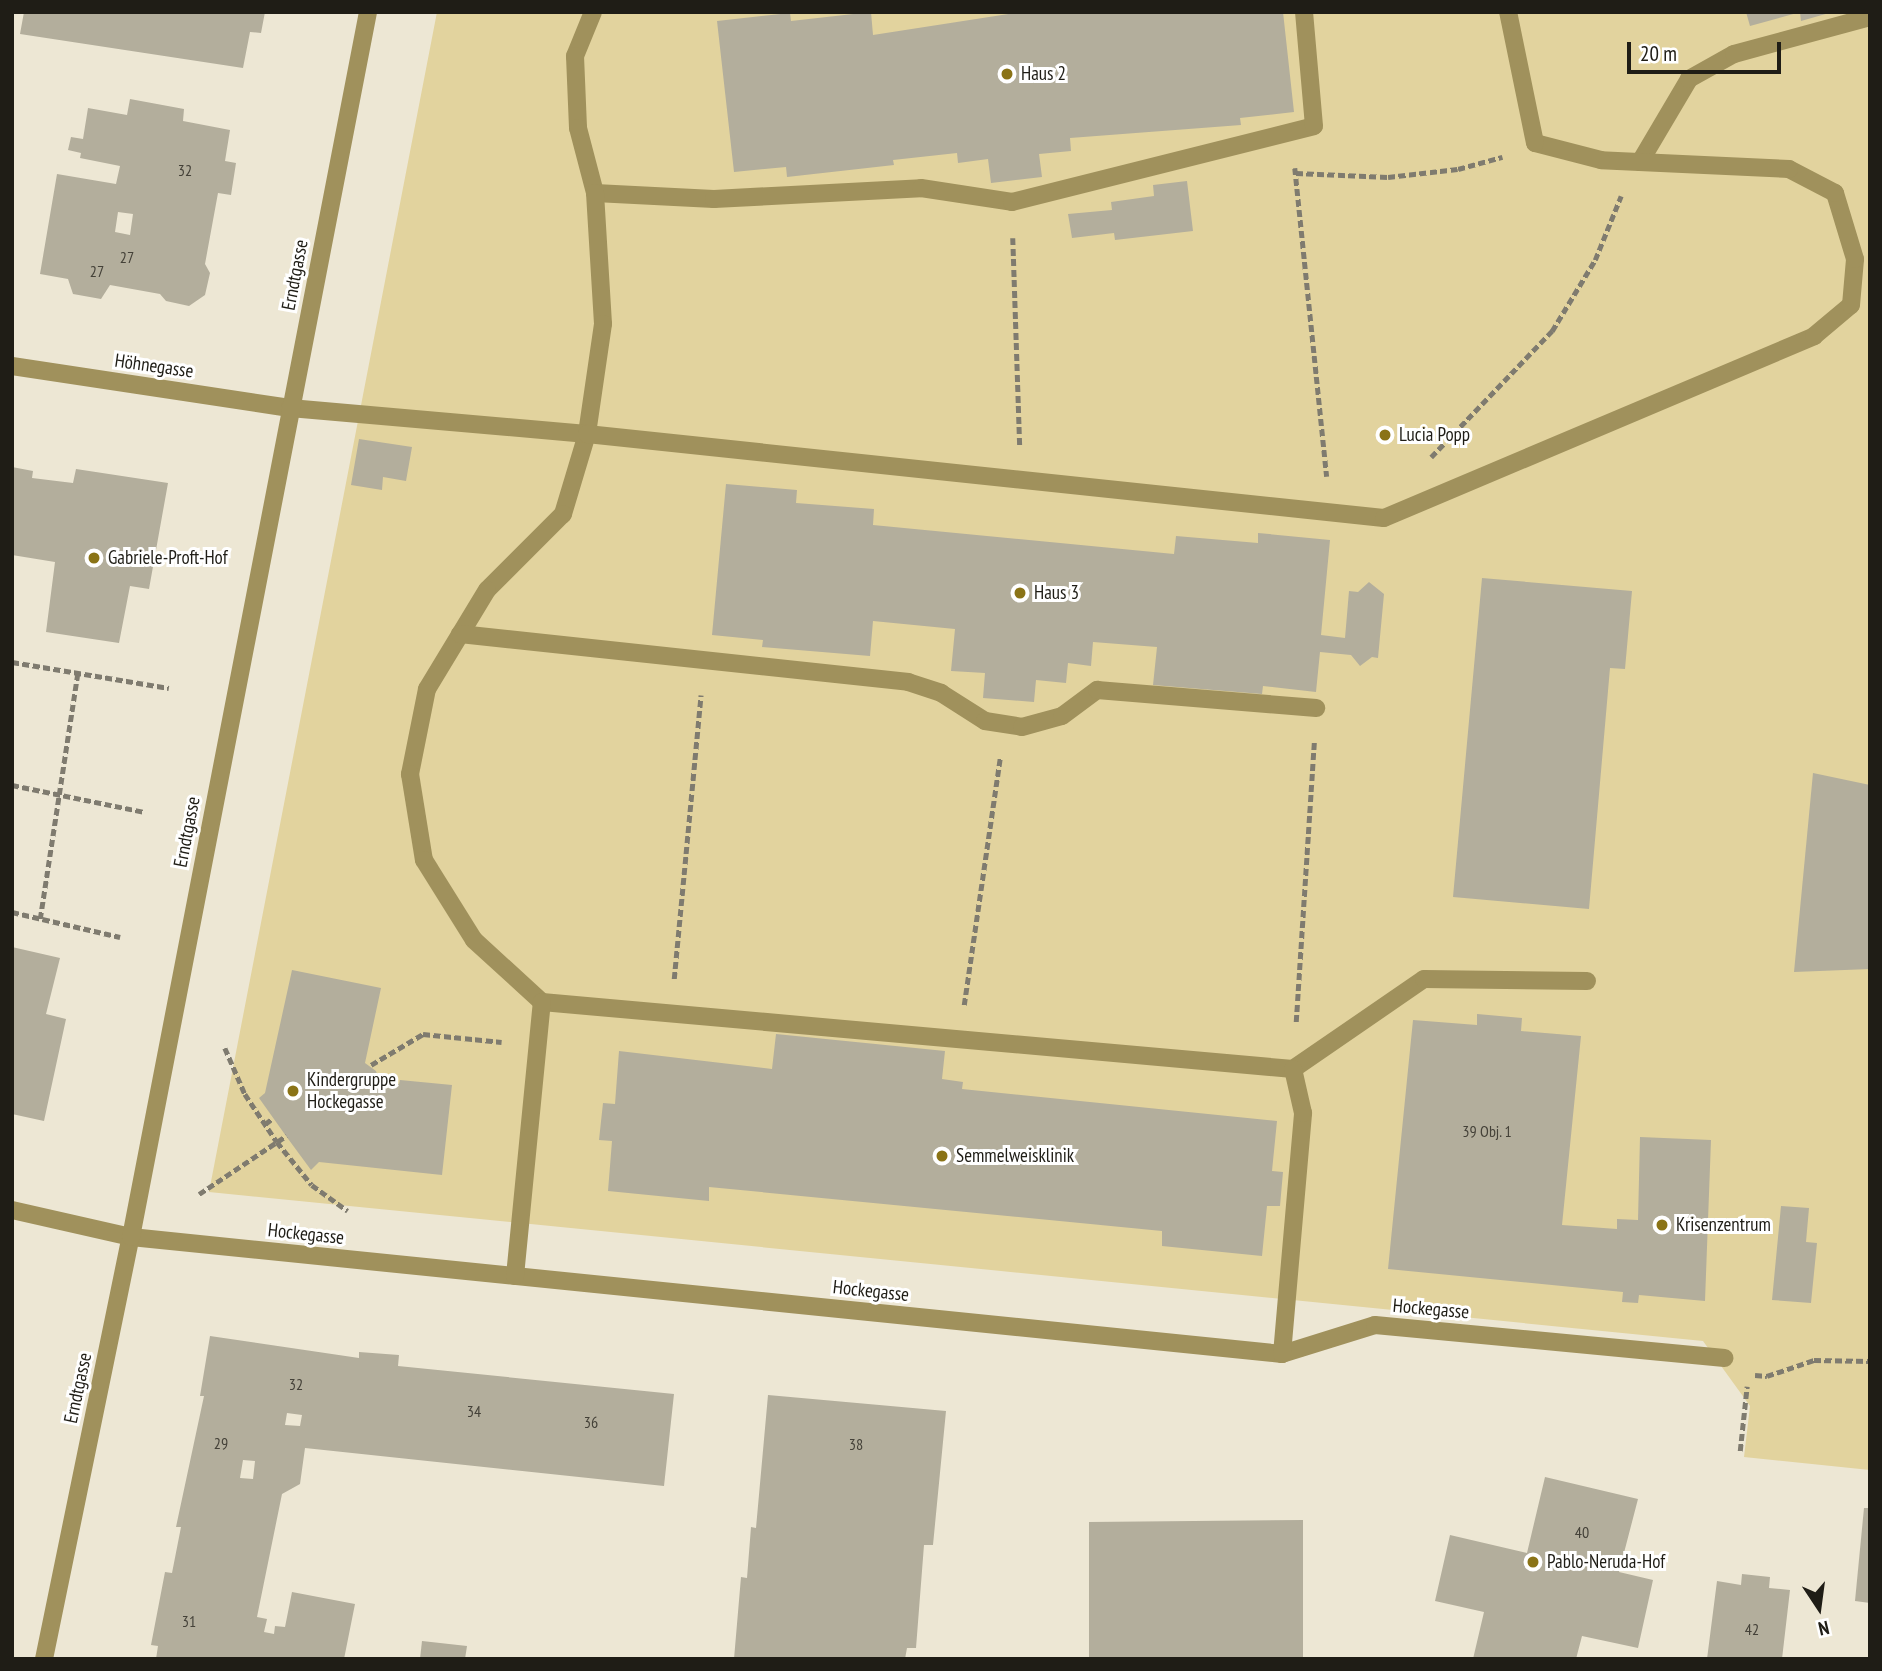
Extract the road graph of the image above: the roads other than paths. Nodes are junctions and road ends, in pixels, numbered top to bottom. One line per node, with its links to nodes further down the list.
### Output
1 (368, 12): 9 (street, Erndtgasse)
2 (593, 12): 7 (street)
3 (1304, 12): 7 (street)
4 (1508, 12): 6 (street, Höhnegasse)
5 (1870, 17): 6 (street)
6 (1640, 162): 10 (street, Höhnegasse)
7 (595, 193): 10 (street)
8 (12, 366): 9 (street, Höhnegasse)
9 (290, 408): 10 (street, Höhnegasse); 17 (street, Erndtgasse)
10 (587, 434): 11 (street)
11 (460, 634): 12 (street); 14 (street)
12 (1316, 708)
13 (1587, 981): 15 (street)
14 (541, 1002): 15 (street); 18 (street)
15 (1293, 1069): 19 (street)
16 (12, 1210): 17 (street, Hockegasse)
17 (131, 1237): 18 (street, Hockegasse); 21 (street, Erndtgasse)
18 (515, 1276): 19 (street, Hockegasse)
19 (1282, 1354): 20 (street, Hockegasse)
20 (1724, 1359)
21 (44, 1659)

